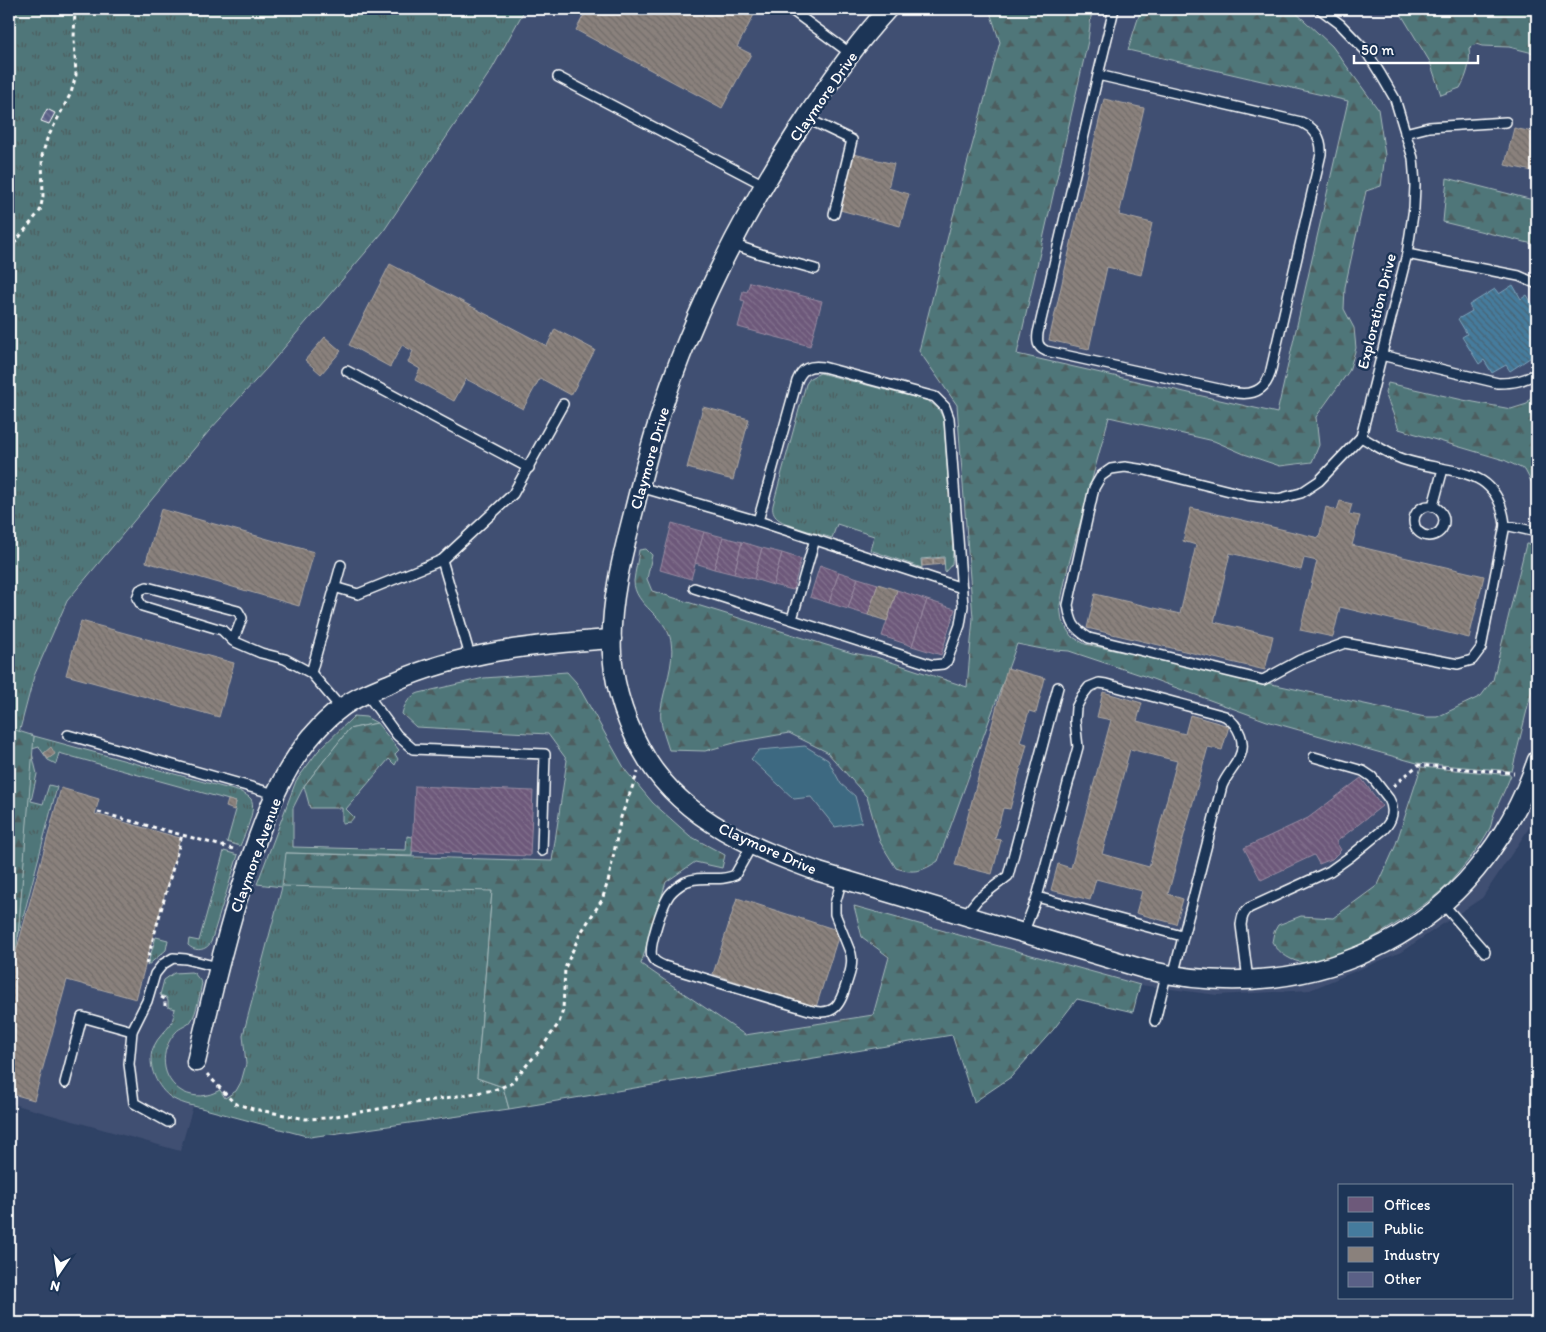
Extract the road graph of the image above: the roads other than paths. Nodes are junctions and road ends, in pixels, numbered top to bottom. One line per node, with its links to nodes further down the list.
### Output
1 (790, 9): 5 (lane)
2 (888, 9): 5 (street, Claymore Drive)
3 (1114, 9): 6 (lane)
4 (1320, 9): 10 (lane, Exploration Drive)
5 (851, 54): 8 (street, Claymore Drive)
6 (1098, 75): 6 (lane)
7 (558, 77): 11 (lane)
8 (806, 118): 11 (street, Claymore Drive); 12 (lane)
9 (1506, 122): 10 (lane)
10 (1405, 133): 14 (lane, Exploration Drive)
11 (764, 185): 13 (street, Claymore Drive)
12 (834, 214)
13 (732, 244): 15 (lane); 24 (street, Claymore Drive)
14 (1407, 254): 16 (lane); 17 (lane, Exploration Drive)
15 (814, 269)
16 (1537, 284)
17 (1380, 355): 19 (lane); 21 (lane, Exploration Drive)
18 (348, 371): 22 (lane)
19 (1537, 373)
20 (563, 404): 22 (lane)
21 (1361, 436): 23 (lane); 27 (lane)
22 (529, 468): 30 (lane)
23 (1443, 469): 25 (lane); 27 (lane)
24 (640, 487): 26 (lane); 36 (street, Claymore Drive)
25 (1433, 506)
26 (758, 521): 29 (lane); 34 (lane)
27 (1505, 525): 28 (lane)
28 (1537, 532)
29 (815, 539): 34 (lane); 35 (lane)
30 (442, 560): 32 (lane); 38 (lane)
31 (341, 564): 32 (lane)
32 (334, 587): 39 (lane)
33 (694, 588): 35 (lane)
34 (962, 588): 35 (lane)
35 (792, 619)
36 (612, 639): 38 (street, Claymore Avenue); 47 (street, Claymore Drive)
37 (234, 641): 37 (lane); 39 (lane)
38 (470, 656): 41 (street, Claymore Avenue)
39 (311, 673): 42 (lane)
40 (1058, 687): 52 (lane)
41 (366, 693): 42 (street, Claymore Avenue); 48 (lane)
42 (341, 708): 46 (street, Claymore Avenue)
43 (68, 735): 46 (lane)
44 (1314, 757): 58 (lane)
45 (1537, 760): 51 (street, Claymore Drive)
46 (275, 794): 56 (street, Claymore Avenue)
47 (752, 845): 49 (street, Claymore Drive); 49 (lane)
48 (542, 851)
49 (842, 879): 52 (street, Claymore Drive)
50 (1037, 897): 53 (lane); 54 (lane); 54 (lane)
51 (1443, 904): 55 (lane); 58 (street, Claymore Drive)
52 (964, 916): 53 (street, Claymore Drive)
53 (1023, 934): 57 (street, Claymore Drive)
54 (1182, 936): 57 (lane)
55 (1485, 952)
56 (218, 967): 60 (lane); 61 (street, Claymore Avenue)
57 (1169, 975): 58 (street, Claymore Drive); 59 (lane)
58 (1248, 981)
59 (1155, 1021)
60 (132, 1031): 62 (lane); 63 (lane)
61 (196, 1062)
62 (65, 1082)
63 (168, 1122)

